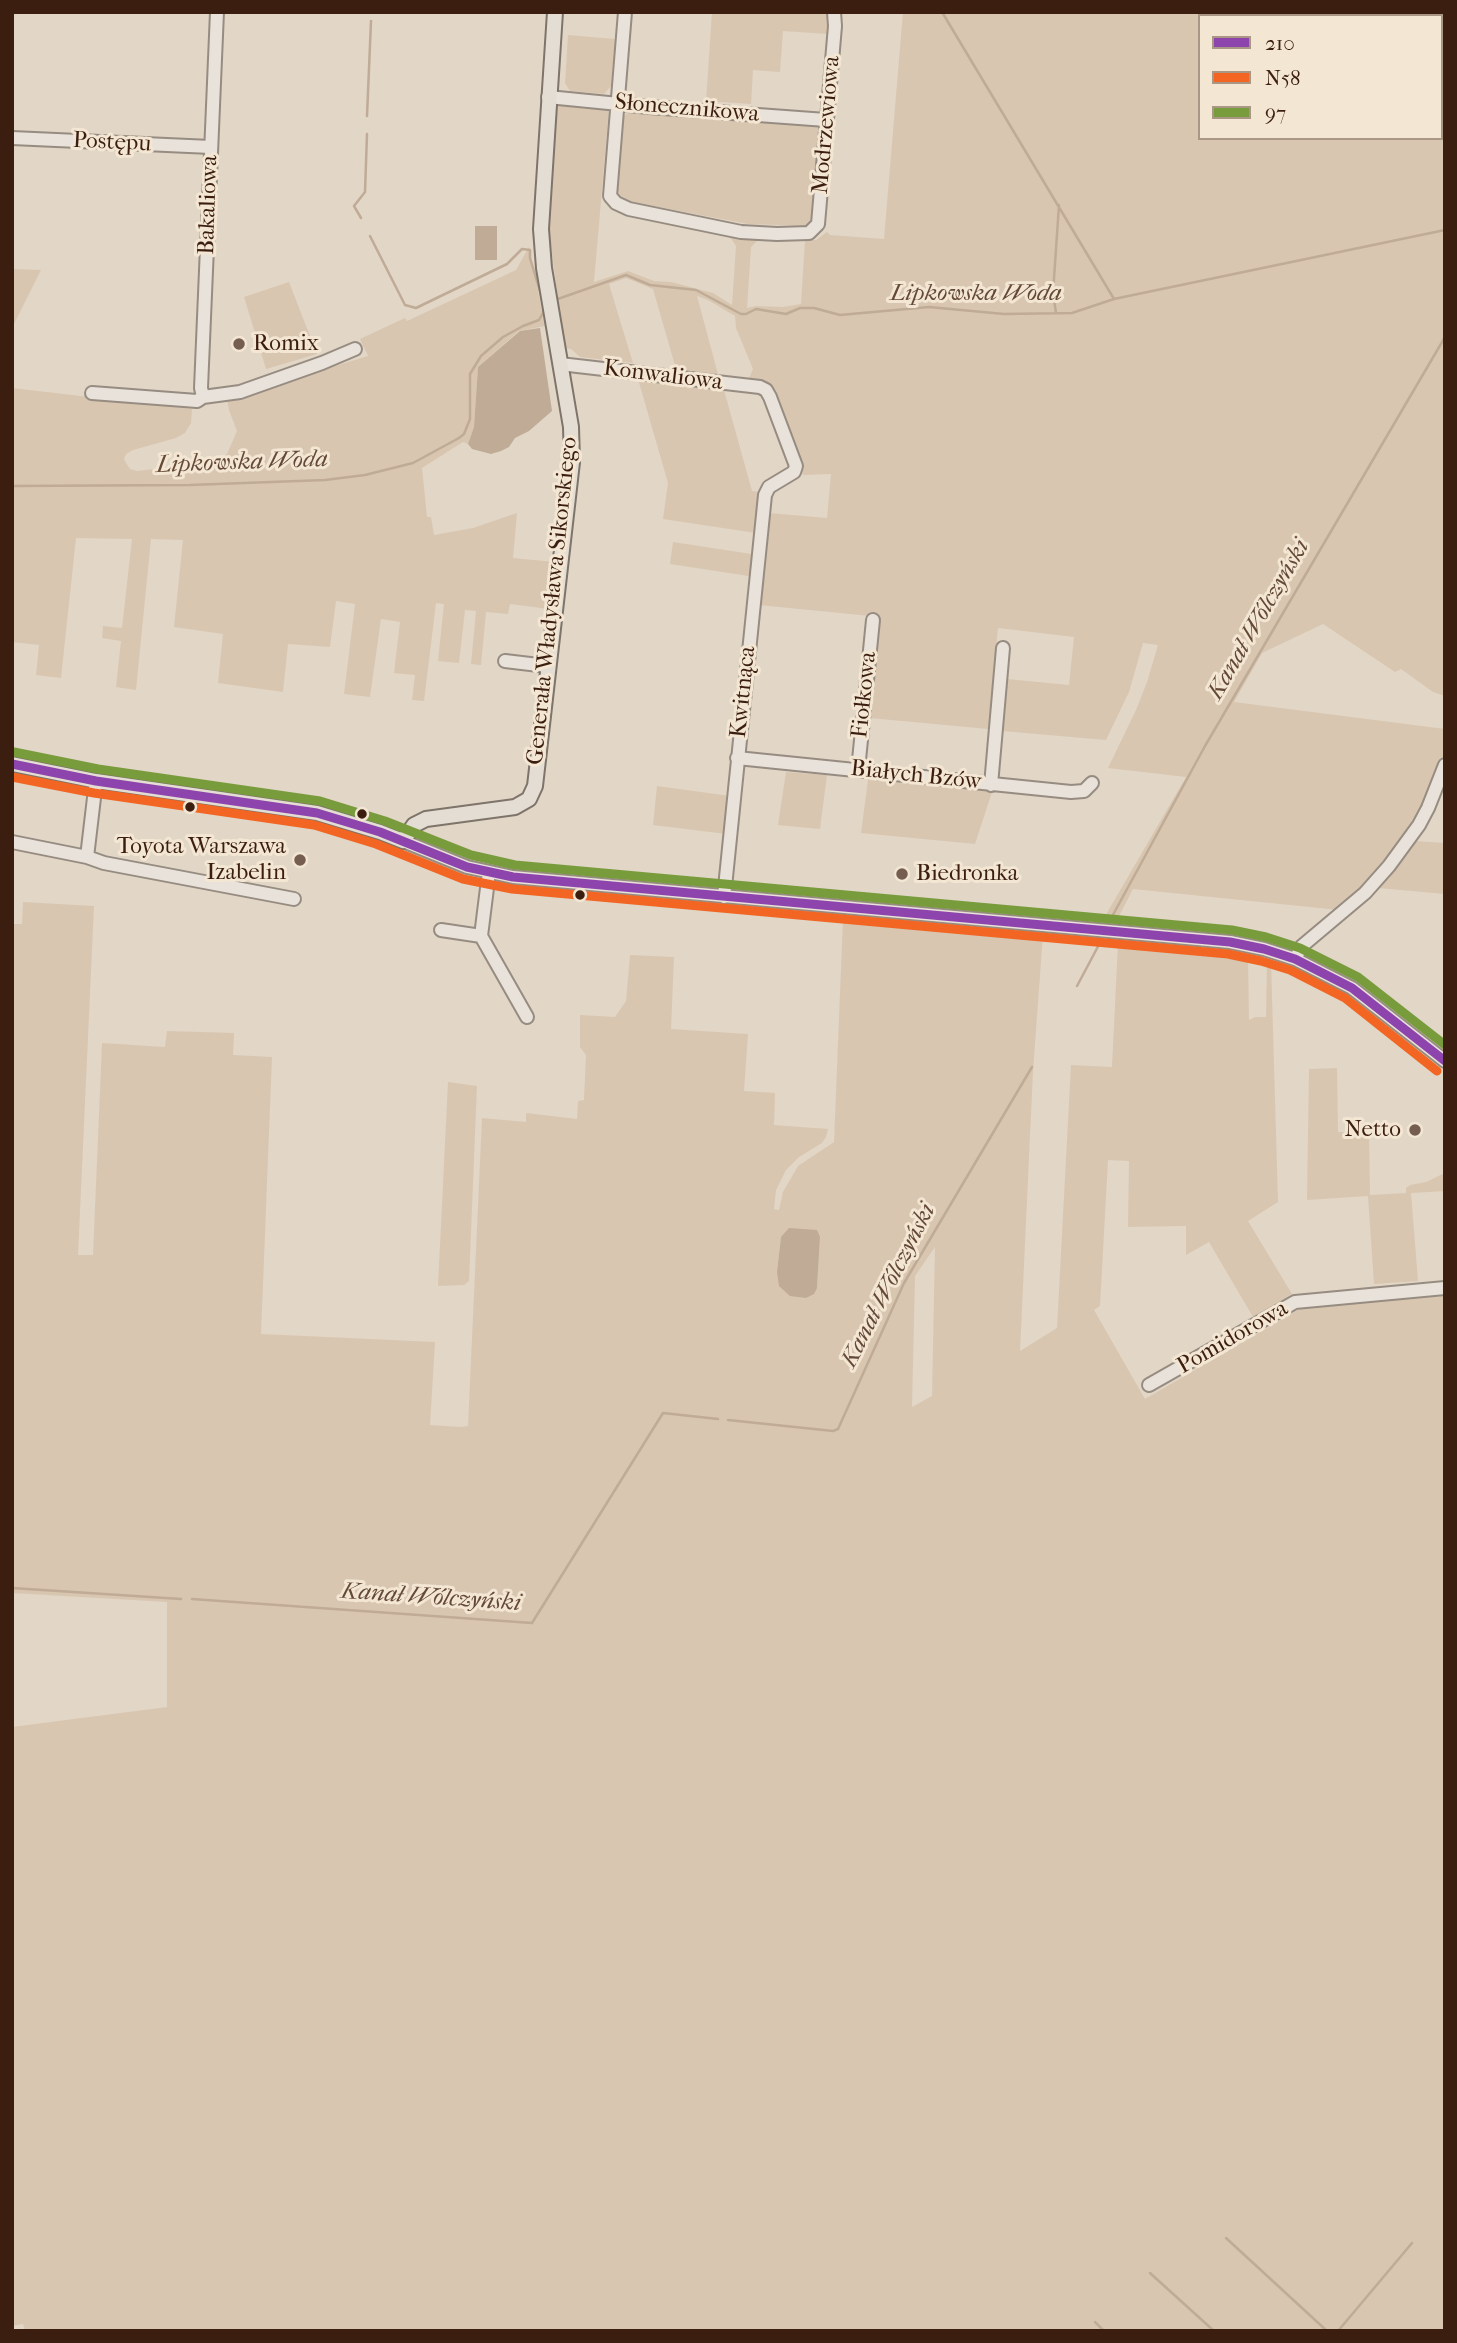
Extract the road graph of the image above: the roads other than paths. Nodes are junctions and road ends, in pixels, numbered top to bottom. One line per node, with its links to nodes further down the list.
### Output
1 (217, 12): 9 (street, Bakaliowa)
2 (555, 12): 5 (main road, Generała Władysława Sikorskiego)
3 (625, 12): 6 (street)
4 (834, 12): 7 (street, Modrzewiowa)
5 (548, 97): 6 (street, Słonecznikowa); 11 (main road, Generała Władysława Sikorskiego)
6 (617, 103): 7 (street, Słonecznikowa); 7 (street, Modrzewiowa)
7 (826, 120)
8 (12, 138): 9 (street, Postępu)
9 (211, 147): 13 (street, Bakaliowa)
10 (355, 349): 13 (street)
11 (560, 364): 14 (street, Konwaliowa); 18 (main road, Generała Władysława Sikorskiego)
12 (92, 393): 13 (street)
13 (203, 397)
14 (769, 487): 19 (street, Kwitnąca)
15 (873, 620): 22 (street, Fiołkowa)
16 (1003, 648): 25 (street)
17 (505, 661): 18 (street)
18 (547, 666): 26 (main road, Generała Władysława Sikorskiego)
19 (737, 758): 22 (street, Białych Bzów); 30 (street, Kwitnąca)
20 (12, 764): 23 (main road)
21 (1445, 765): 34 (street)
22 (858, 770): 25 (street, Białych Bzów)
23 (96, 781): 26 (main road); 28 (street)
24 (1092, 783): 25 (street, Białych Bzów)
25 (991, 785)
26 (403, 841): 29 (street)
27 (12, 842): 28 (street)
28 (87, 857): 31 (street)
29 (489, 872): 30 (street); 33 (street)
30 (724, 897): 34 (street)
31 (294, 899)
32 (441, 930): 33 (street)
33 (481, 936): 35 (street)
34 (1295, 958): 36 (street)
35 (527, 1017)
36 (1445, 1061)
37 (1445, 1288): 38 (street, Pomidorowa)
38 (1149, 1385)

